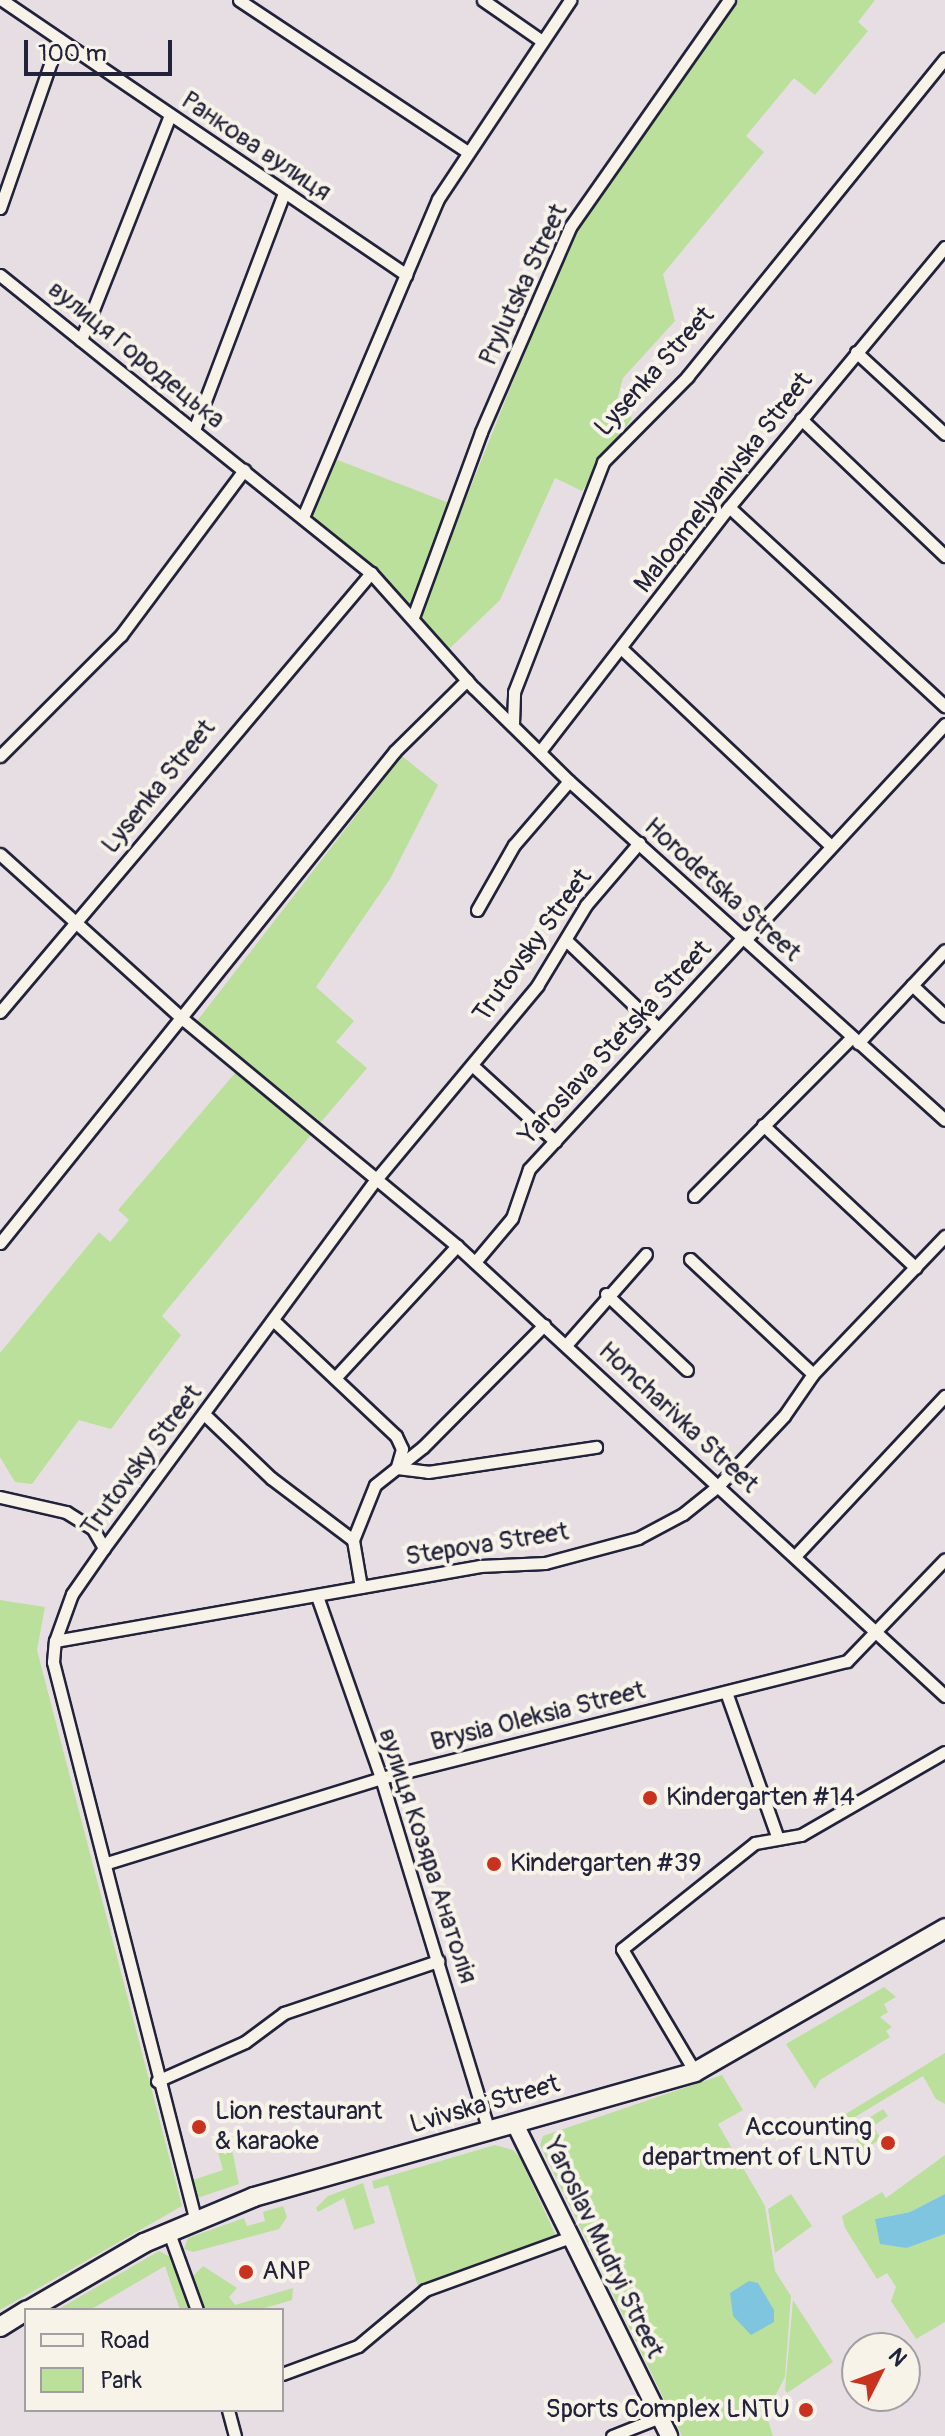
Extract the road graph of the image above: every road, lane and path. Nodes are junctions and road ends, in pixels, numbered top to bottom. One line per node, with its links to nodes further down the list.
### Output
1 (2, 0): 6 (street, Ранкова вулиця)
2 (239, 0): 10 (street)
3 (483, 0): 7 (street)
4 (570, 0): 7 (street)
5 (729, 0): 26 (street, Prylutska Street)
6 (59, 39): 9 (street, Ранкова вулиця); 12 (street)
7 (542, 41): 10 (street)
8 (945, 58): 30 (street, Lysenka Street)
9 (170, 115): 11 (street, Ранкова вулиця); 16 (street)
10 (466, 151): 15 (street)
11 (284, 193): 15 (street, Ранкова вулиця); 19 (street)
12 (0, 208)
13 (945, 247): 17 (street, Maloomelyanivska Street)
14 (0, 275): 16 (street, вулиця Городецька)
15 (406, 275): 23 (street)
16 (81, 340): 19 (street, вулиця Городецька)
17 (856, 352): 18 (street, Maloomelyanivska Street); 20 (street)
18 (801, 419): 22 (street, Maloomelyanivska Street); 24 (street)
19 (194, 430): 21 (street, вулиця Городецька)
20 (945, 434)
21 (244, 470): 23 (street, вулиця Городецька); 33 (street)
22 (729, 507): 27 (street, Maloomelyanivska Street); 29 (street)
23 (303, 517): 25 (street, вулиця Городецька)
24 (945, 556)
25 (371, 573): 26 (street, Horodetska Street); 39 (street, Lysenka Street)
26 (413, 617): 28 (street, Horodetska Street)
27 (622, 649): 32 (street, Maloomelyanivska Street); 36 (street)
28 (471, 684): 30 (street, Horodetska Street); 46 (street)
29 (945, 706)
30 (513, 724): 32 (street, Horodetska Street)
31 (945, 724): 36 (street, Yaroslava Stetska Street)
32 (541, 750): 34 (street, Horodetska Street)
33 (0, 756)
34 (569, 781): 35 (street, Horodetska Street); 38 (street)
35 (639, 843): 40 (street, Horodetska Street); 41 (street, Trutovsky Street)
36 (830, 845): 40 (street, Yaroslava Stetska Street)
37 (0, 854): 39 (street)
38 (477, 910)
39 (77, 922): 44 (street, Lysenka Street); 46 (street)
40 (745, 938): 47 (street, Yaroslava Stetska Street); 48 (street, Horodetska Street)
41 (568, 942): 47 (street); 49 (street, Trutovsky Street)
42 (945, 950): 43 (street)
43 (912, 985): 45 (street); 48 (street)
44 (0, 1012)
45 (945, 1016)
46 (184, 1020): 53 (street); 56 (street)
47 (658, 1028): 52 (street, Yaroslava Stetska Street)
48 (855, 1040): 50 (street, Horodetska Street); 51 (street)
49 (472, 1065): 52 (street); 53 (street, Trutovsky Street)
50 (945, 1120)
51 (763, 1125): 54 (street); 61 (street)
52 (555, 1141): 60 (street, Yaroslava Stetska Street)
53 (378, 1177): 57 (street, Honcharivka Street); 63 (street, Trutovsky Street)
54 (694, 1196)
55 (945, 1236): 61 (street, Stepova Street)
56 (0, 1243)
57 (457, 1246): 60 (street, Honcharivka Street); 68 (street)
58 (646, 1254): 62 (street)
59 (690, 1259): 67 (street)
60 (475, 1262): 64 (street, Honcharivka Street)
61 (916, 1268): 67 (street, Stepova Street)
62 (606, 1294): 65 (street); 66 (street)
63 (273, 1320): 68 (street); 70 (street, Trutovsky Street)
64 (544, 1325): 65 (street, Honcharivka Street); 72 (street)
65 (566, 1345): 73 (street, Honcharivka Street)
66 (687, 1370)
67 (813, 1374): 73 (street, Stepova Street)
68 (335, 1378): 72 (street)
69 (945, 1396): 77 (street)
70 (204, 1414): 75 (street); 76 (street, Trutovsky Street)
71 (596, 1447): 72 (street)
72 (397, 1468): 75 (street)
73 (718, 1486): 77 (street, Honcharivka Street); 79 (street, Stepova Street)
74 (0, 1497): 76 (street)
75 (353, 1540): 79 (street)
76 (104, 1548): 82 (street, Trutovsky Street)
77 (796, 1555): 81 (street, Honcharivka Street)
78 (945, 1559): 81 (street, Brysia Oleksia Street)
79 (361, 1587): 80 (street, Stepova Street)
80 (317, 1596): 82 (street, Stepova Street); 86 (street, вулиця Козяра Анатолія)
81 (879, 1631): 83 (street, Brysia Oleksia Street); 84 (street, Honcharivka Street)
82 (55, 1641): 88 (street, Trutovsky Street)
83 (726, 1692): 86 (street, Brysia Oleksia Street); 87 (street)
84 (945, 1696)
85 (945, 1752): 87 (street)
86 (381, 1778): 88 (street, Brysia Oleksia Street); 90 (street, вулиця Козяра Анатолія)
87 (777, 1836): 91 (street)
88 (107, 1863): 92 (street, Trutovsky Street)
89 (945, 1928): 91 (main road, Lvivska Street)
90 (438, 1961): 92 (street); 94 (street, вулиця Козяра Анатолія)
91 (695, 2072): 93 (main road, Lvivska Street)
92 (157, 2081): 95 (street, Trutovsky Street)
93 (515, 2124): 94 (main road, Lvivska Street); 97 (main road, Yaroslav Mudryi Street)
94 (489, 2131): 95 (main road, Lvivska Street)
95 (195, 2218): 96 (main road, Lvivska Street)
96 (168, 2230): 98 (main road, Lvivska Street); 99 (street)
97 (571, 2237): 102 (street); 104 (main road, Yaroslav Mudryi Street)
98 (32, 2308)
99 (196, 2308)
100 (24, 2313): 101 (main road, Lvivska Street)
101 (0, 2327)
102 (284, 2373)
103 (229, 2412): 105 (street)
104 (660, 2417): 106 (street); 107 (main road, Yaroslav Mudryi Street)
105 (235, 2436)
106 (612, 2436)
107 (669, 2436)

